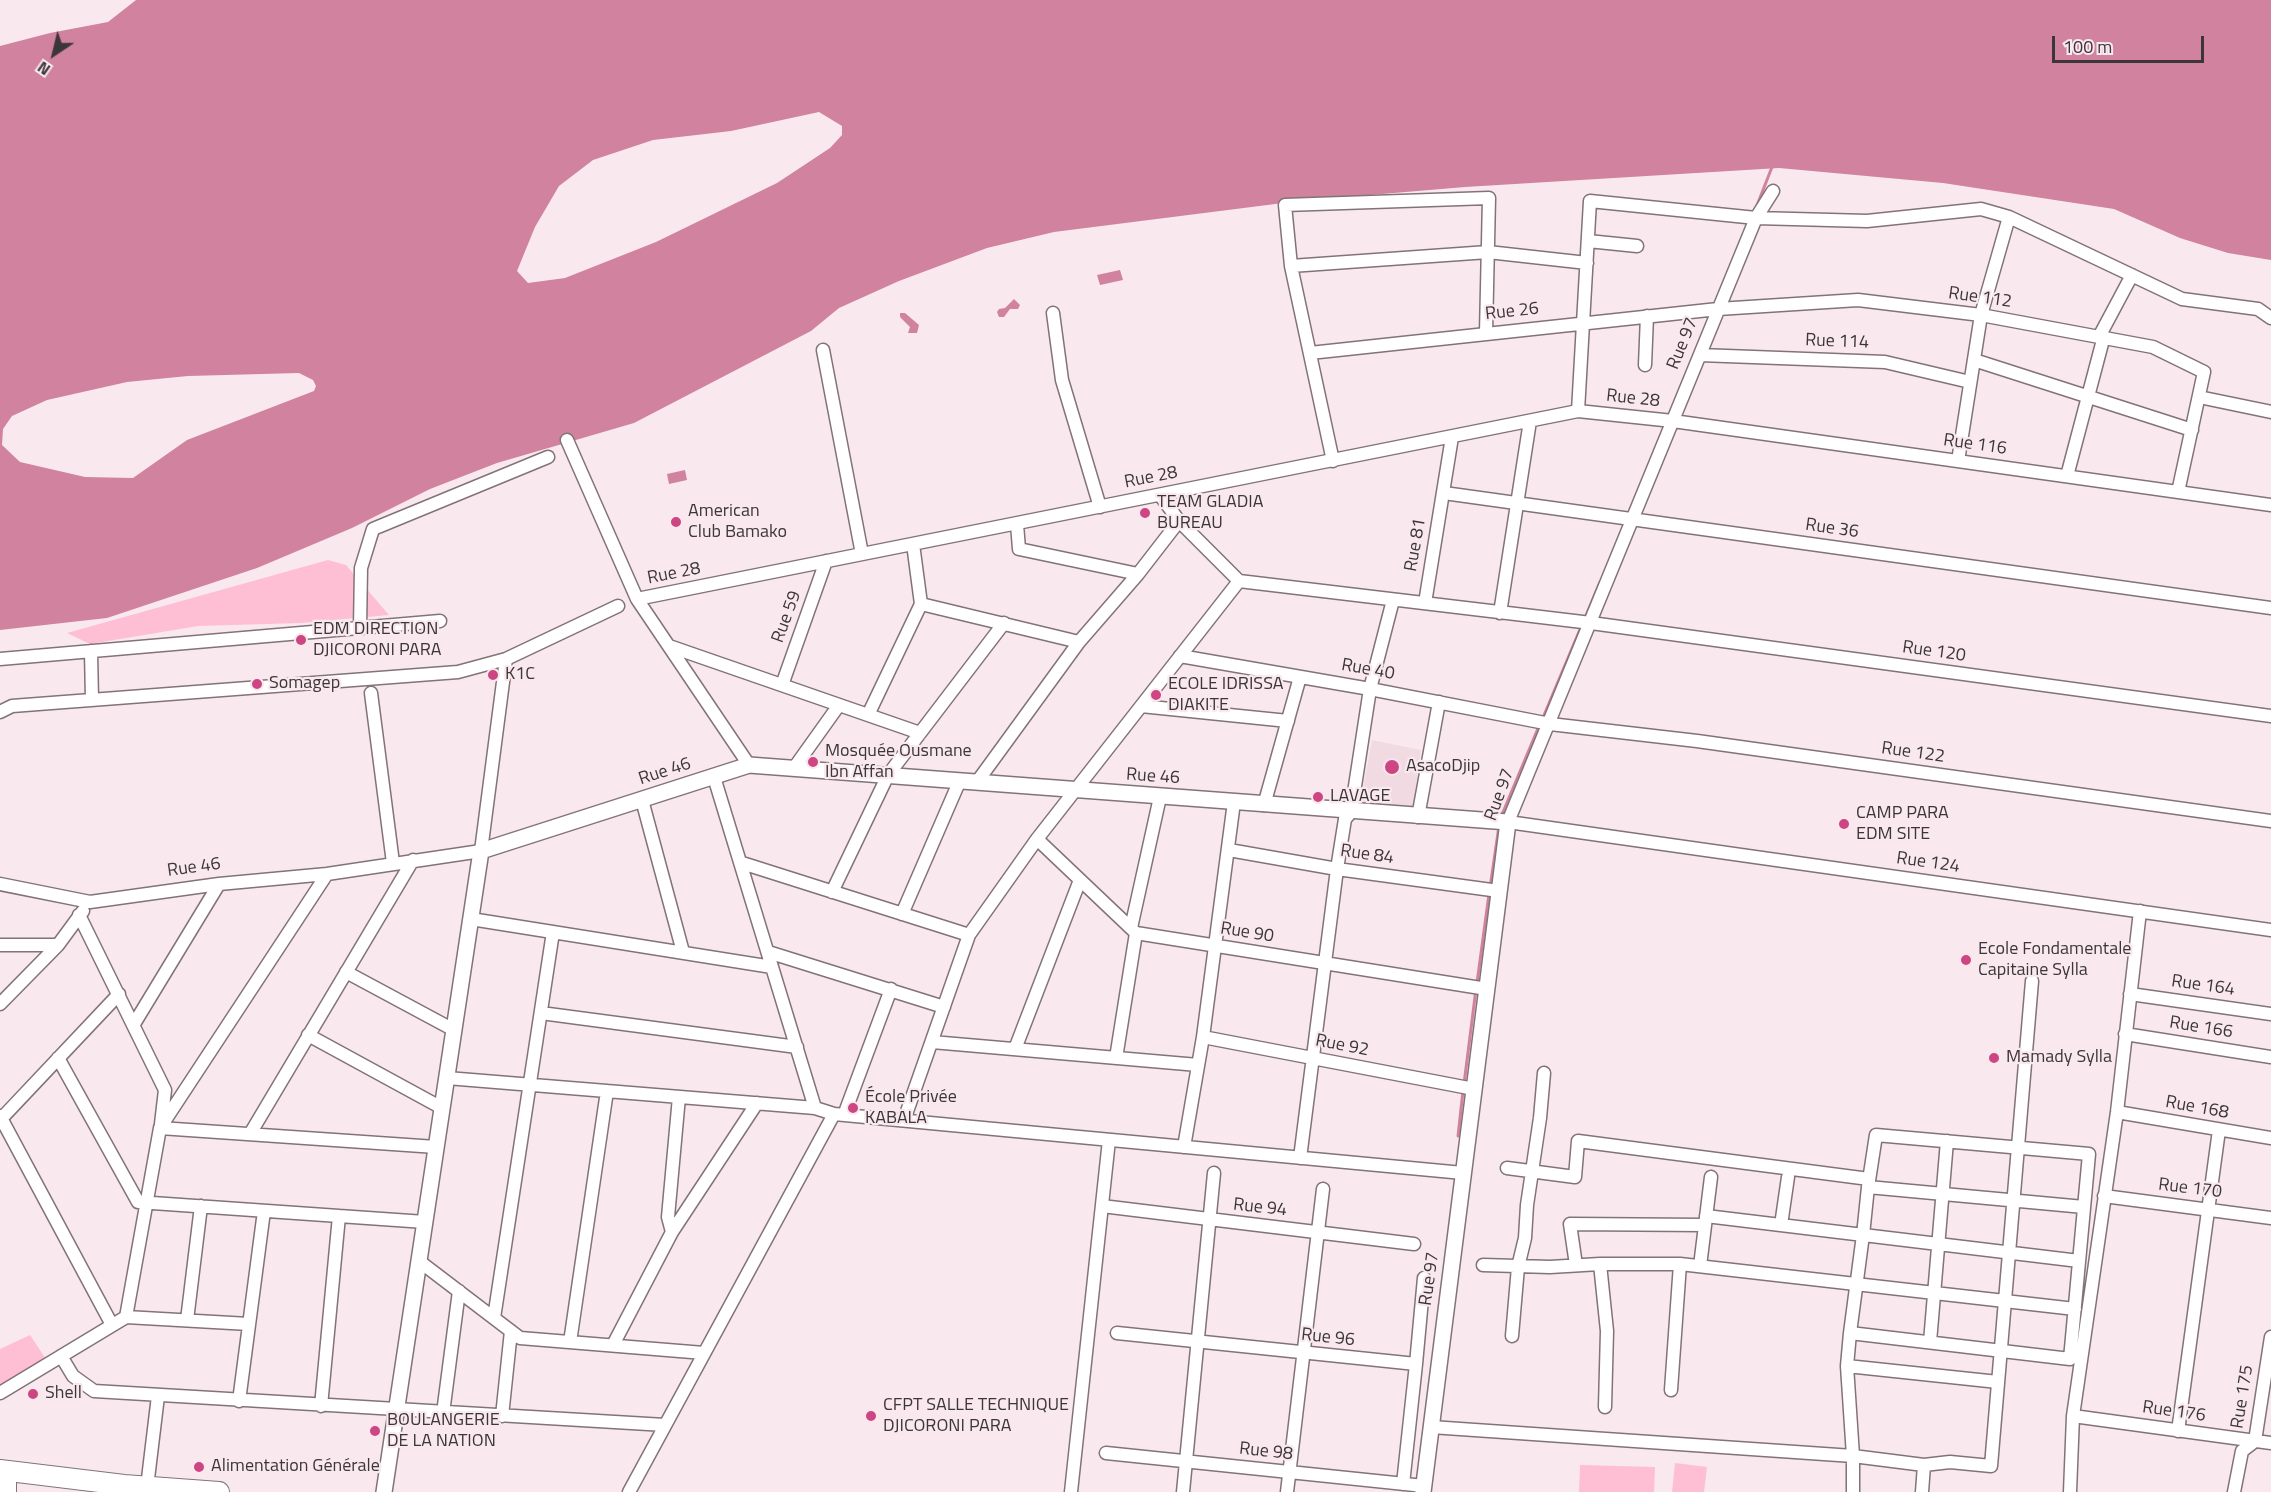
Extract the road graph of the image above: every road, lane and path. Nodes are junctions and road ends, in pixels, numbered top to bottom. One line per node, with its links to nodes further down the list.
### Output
1 (1773, 191): 3 (street, Rue 97)
2 (2009, 216): 3 (street); 9 (street); 12 (street)
3 (1756, 219): 4 (street); 10 (street, Rue 97)
4 (1588, 241): 5 (street); 7 (street)
5 (1636, 246)
6 (1488, 252): 7 (street); 8 (street); 8 (street); 16 (street)
7 (1587, 262): 15 (street)
8 (1291, 266): 19 (street)
9 (2132, 275): 14 (street); 17 (street)
10 (1719, 309): 12 (street, Rue 112); 13 (street, Rue 26); 20 (street, Rue 97)
11 (1053, 313): 42 (street)
12 (1981, 315): 17 (street, Rue 112); 21 (street)
13 (1647, 316): 15 (street, Rue 26); 22 (street)
14 (2271, 318)
15 (1584, 322): 16 (street, Rue 26); 26 (street)
16 (1486, 333): 19 (street, Rue 26)
17 (2102, 336): 24 (street); 25 (street, Rue 112)
18 (823, 350): 47 (street)
19 (1310, 353): 34 (street)
20 (1700, 355): 23 (street, Rue 114); 29 (street, Rue 97)
21 (1974, 360): 23 (street); 24 (street)
22 (1645, 365)
23 (1970, 382): 35 (street)
24 (2088, 396): 30 (street); 36 (street)
25 (2199, 397): 27 (street); 30 (street, Rue 112)
26 (1578, 411): 28 (street, Rue 28); 29 (street, Rue 28)
27 (2271, 412)
28 (1530, 421): 31 (street, Rue 28); 40 (street)
29 (1673, 421): 35 (street, Rue 116); 43 (street, Rue 97)
30 (2192, 430): 37 (street, Rue 112)
31 (1452, 437): 34 (street, Rue 28); 38 (street)
32 (567, 440): 51 (street)
33 (548, 457): 61 (street)
34 (1333, 460): 39 (street, Rue 28)
35 (1958, 461): 36 (street, Rue 116)
36 (2067, 476): 37 (street, Rue 116)
37 (2178, 492): 41 (street, Rue 116)
38 (1444, 493): 40 (street, Rue 36); 53 (street, Rue 81)
39 (1160, 495): 42 (street, Rue 28); 44 (street)
40 (1518, 504): 43 (street, Rue 36); 57 (street)
41 (2271, 505)
42 (1100, 507): 45 (street, Rue 28)
43 (1634, 519): 56 (street, Rue 36); 60 (street, Rue 97)
44 (1179, 521): 49 (street); 50 (street)
45 (1017, 524): 46 (street, Rue 28); 49 (street)
46 (912, 544): 47 (street, Rue 28); 54 (street)
47 (862, 554): 48 (street, Rue 28)
48 (826, 561): 51 (street, Rue 28); 69 (street, Rue 59)
49 (1138, 574): 62 (street)
50 (1239, 581): 52 (street, Rue 120); 65 (street)
51 (637, 599): 63 (street)
52 (1393, 600): 53 (street, Rue 120); 70 (street)
53 (1425, 603): 57 (street, Rue 120)
54 (921, 604): 59 (street); 77 (street)
55 (618, 606): 67 (street)
56 (2271, 608)
57 (1500, 613): 60 (street, Rue 120)
58 (440, 621): 61 (street)
59 (1004, 623): 62 (street); 81 (street)
60 (1591, 623): 78 (street, Rue 120); 80 (street, Rue 97)
61 (360, 628): 64 (street)
62 (1079, 642): 87 (street)
63 (669, 646): 69 (street); 82 (street)
64 (91, 651): 66 (street); 72 (street)
65 (1180, 656): 68 (street, Rue 40); 75 (street)
66 (0, 659)
67 (506, 659): 72 (street); 99 (street)
68 (1300, 677): 70 (street, Rue 40); 79 (street)
69 (782, 685): 74 (street)
70 (1370, 688): 73 (street, Rue 40); 93 (street)
71 (371, 693): 101 (street)
72 (92, 700): 76 (street)
73 (1439, 702): 80 (street, Rue 40); 94 (street)
74 (839, 705): 77 (street); 83 (street)
75 (1141, 706): 79 (street); 88 (street)
76 (0, 712)
77 (868, 715): 81 (street)
78 (2271, 716)
79 (1288, 721): 92 (street)
80 (1550, 724): 95 (street, Rue 122); 96 (street, Rue 97)
81 (920, 733): 84 (street)
82 (749, 765): 83 (street, Rue 46); 85 (street, Rue 46)
83 (795, 768): 84 (street, Rue 46)
84 (888, 775): 86 (street, Rue 46); 109 (street)
85 (714, 777): 90 (street, Rue 46); 102 (street)
86 (960, 780): 87 (street, Rue 46); 112 (street)
87 (977, 782): 88 (street, Rue 46)
88 (1074, 791): 89 (street, Rue 46); 97 (street)
89 (1160, 797): 91 (street, Rue 46); 116 (street)
90 (642, 800): 99 (street, Rue 46); 122 (street)
91 (1234, 802): 92 (street, Rue 46); 98 (street)
92 (1264, 805): 93 (street, Rue 46)
93 (1351, 812): 94 (street, Rue 46); 103 (street)
94 (1418, 817): 96 (street, Rue 46)
95 (2271, 821)
96 (1508, 822): 108 (street, Rue 97); 111 (street, Rue 124)
97 (1037, 839): 105 (street); 118 (street)
98 (1229, 850): 103 (street, Rue 84); 121 (street)
99 (481, 851): 100 (street, Rue 46); 114 (street)
100 (413, 860): 101 (street, Rue 46); 126 (street)
101 (393, 863): 104 (street, Rue 46)
102 (742, 863): 109 (street); 123 (street)
103 (1337, 869): 108 (street, Rue 84); 124 (street)
104 (327, 874): 107 (street, Rue 46); 162 (street)
105 (1080, 880): 116 (street); 143 (street)
106 (0, 884): 110 (street, Rue 46)
107 (219, 884): 110 (street, Rue 46); 136 (street)
108 (1499, 891): 129 (street, Rue 97)
109 (832, 892): 112 (street)
110 (90, 902): 113 (street)
111 (2140, 911): 115 (street, Rue 124); 131 (street)
112 (902, 914): 118 (street)
113 (79, 915): 120 (street); 130 (street)
114 (471, 919): 117 (street); 137 (street)
115 (2271, 930)
116 (1134, 931): 121 (street, Rue 90); 145 (street)
117 (553, 932): 122 (street); 134 (street)
118 (969, 936): 133 (street)
119 (0, 945): 120 (street)
120 (58, 945): 132 (street)
121 (1216, 946): 124 (street, Rue 90); 140 (street)
122 (683, 952): 125 (street)
123 (768, 952): 125 (street); 128 (street)
124 (1323, 964): 129 (street, Rue 90); 146 (street)
125 (772, 967): 142 (street)
126 (346, 972): 137 (street); 139 (street)
127 (2032, 981): 170 (street)
128 (891, 989): 133 (street); 159 (street)
129 (1480, 989): 152 (street, Rue 97)
130 (119, 994): 136 (street); 144 (street)
131 (2130, 994): 135 (street, Rue 164); 138 (street)
132 (0, 1004)
133 (944, 1007): 141 (street)
134 (541, 1013): 142 (street); 151 (street)
135 (2271, 1014)
136 (134, 1024): 162 (street)
137 (454, 1030): 150 (street)
138 (2125, 1034): 147 (street, Rue 166); 158 (street)
139 (308, 1035): 156 (street); 164 (street)
140 (1203, 1037): 146 (street, Rue 92); 148 (street)
141 (932, 1042): 143 (street); 161 (street)
142 (797, 1047): 157 (street)
143 (1015, 1049): 145 (street)
144 (58, 1058): 160 (street); 183 (street)
145 (1116, 1058): 148 (street)
146 (1312, 1058): 152 (street, Rue 92); 171 (street)
147 (2271, 1058)
148 (1198, 1065): 169 (street)
149 (1544, 1072): 173 (street)
150 (447, 1078): 151 (street); 156 (street)
151 (530, 1084): 153 (street); 216 (street)
152 (1466, 1088): 175 (street, Rue 97)
153 (607, 1091): 154 (street); 225 (street)
154 (679, 1097): 155 (street); 195 (street)
155 (757, 1103): 157 (street); 195 (street)
156 (442, 1108): 168 (street)
157 (815, 1108): 159 (street)
158 (2117, 1112): 163 (street, Rue 168); 181 (street)
159 (839, 1114): 161 (street); 230 (street)
160 (1, 1117): 219 (street)
161 (904, 1120): 166 (street)
162 (160, 1128): 164 (street); 183 (street)
163 (2218, 1130): 165 (street, Rue 168); 187 (street)
164 (250, 1134): 168 (street)
165 (2271, 1138)
166 (1109, 1140): 169 (street); 185 (street)
167 (1947, 1141): 170 (street); 178 (street); 180 (street)
168 (436, 1147): 193 (street)
169 (1184, 1147): 171 (street)
170 (2018, 1148): 182 (street); 186 (street)
171 (1300, 1158): 175 (street)
172 (1507, 1168): 173 (street)
173 (1533, 1172): 178 (street); 208 (street)
174 (1214, 1173): 191 (street)
175 (1463, 1173): 248 (street, Rue 97)
176 (1711, 1177): 192 (street)
177 (1788, 1177): 194 (street)
178 (1868, 1183): 180 (street); 197 (street)
179 (1323, 1189): 196 (street)
180 (1943, 1194): 182 (street); 199 (street)
181 (2104, 1196): 187 (street, Rue 170); 246 (street)
182 (2014, 1200): 186 (street); 200 (street)
183 (147, 1203): 184 (street); 215 (street)
184 (201, 1206): 188 (street); 217 (street)
185 (1102, 1206): 191 (street, Rue 94); 265 (street)
186 (2084, 1207): 202 (street)
187 (2208, 1209): 190 (street, Rue 170); 249 (street)
188 (264, 1211): 189 (street); 218 (street)
189 (339, 1216): 193 (street); 241 (street)
190 (2271, 1218)
191 (1209, 1221): 196 (street, Rue 94); 226 (street)
192 (1705, 1221): 194 (street); 206 (street); 207 (street)
193 (425, 1222): 201 (street)
194 (1781, 1225): 197 (street)
195 (672, 1232): 228 (street)
196 (1317, 1232): 198 (street, Rue 94); 231 (street)
197 (1863, 1235): 199 (street); 210 (street)
198 (1414, 1244)
199 (1939, 1244): 200 (street); 212 (street)
200 (2009, 1252): 202 (street); 213 (street)
201 (419, 1261): 211 (street); 243 (street)
202 (2079, 1261): 214 (street)
203 (1600, 1264): 204 (street); 206 (street); 242 (street)
204 (1680, 1264): 207 (street); 237 (street)
205 (1483, 1265): 208 (street)
206 (1576, 1265): 208 (street)
207 (1700, 1266): 210 (street)
208 (1518, 1267): 223 (street)
209 (1424, 1278): 233 (street)
210 (1856, 1285): 212 (street); 222 (street)
211 (459, 1291): 216 (street); 244 (street)
212 (1934, 1294): 213 (street); 227 (street)
213 (2005, 1302): 214 (street); 229 (street)
214 (2075, 1309): 229 (street)
215 (126, 1317): 217 (street); 219 (street)
216 (494, 1318): 220 (street)
217 (188, 1320): 218 (street)
218 (249, 1323): 240 (street)
219 (112, 1326): 232 (street)
220 (511, 1331): 225 (street); 245 (street)
221 (1118, 1333): 226 (street, Rue 96)
222 (1850, 1333): 227 (street); 235 (street)
223 (1512, 1336)
224 (2271, 1337): 234 (street, Rue 175)
225 (570, 1342): 228 (street)
226 (1197, 1342): 231 (street, Rue 96); 254 (street)
227 (1930, 1342): 229 (street)
228 (613, 1346): 230 (street)
229 (2000, 1350): 236 (street)
230 (704, 1353): 247 (street)
231 (1305, 1354): 233 (street, Rue 96); 256 (street)
232 (61, 1356): 238 (street); 239 (street)
233 (1416, 1364): 258 (street)
234 (2269, 1364): 250 (street, Rue 175)
235 (1847, 1365): 236 (street); 253 (street)
236 (1998, 1382): 255 (street)
237 (1671, 1390)
238 (0, 1393)
239 (158, 1396): 240 (street); 259 (street)
240 (238, 1401): 241 (street)
241 (321, 1406): 243 (street)
242 (1605, 1407)
243 (397, 1410): 244 (street); 263 (street)
244 (443, 1413): 245 (street)
245 (502, 1416): 247 (street)
246 (2073, 1416): 249 (street, Rue 176); 261 (street)
247 (665, 1425): 264 (street)
248 (1431, 1427): 253 (street); 260 (street, Rue 97)
249 (2178, 1431): 250 (street, Rue 176)
250 (2255, 1441): 251 (street, Rue 176); 270 (street, Rue 175)
251 (2271, 1443)
252 (1106, 1452): 254 (street, Rue 98)
253 (1853, 1456): 255 (street); 268 (street)
254 (1186, 1461): 256 (street, Rue 98); 266 (street)
255 (1924, 1465): 269 (street)
256 (1289, 1473): 258 (street, Rue 98); 267 (street)
257 (5, 1481): 259 (highway)
258 (1403, 1484): 260 (street, Rue 98)
259 (147, 1487): 262 (highway)
260 (1423, 1489)
261 (2074, 1490)
262 (219, 1492)
263 (384, 1492)
264 (629, 1492)
265 (1071, 1492)
266 (1183, 1492)
267 (1287, 1492)
268 (1853, 1492)
269 (1922, 1492)
270 (2234, 1492)

